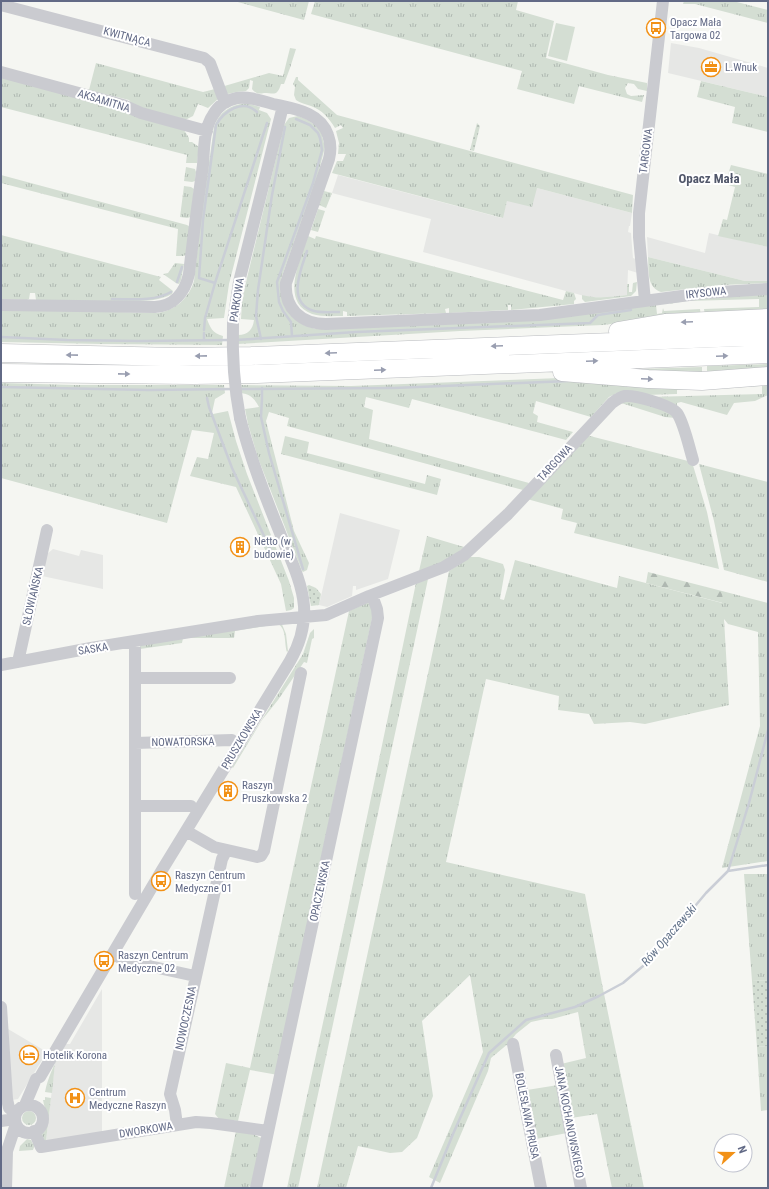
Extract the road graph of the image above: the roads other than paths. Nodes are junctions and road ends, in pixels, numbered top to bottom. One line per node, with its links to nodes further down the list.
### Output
1 (663, 1): 8 (street, TARGOWA)
2 (1, 5): 4 (street, KWITNĄCA)
3 (1, 72): 6 (street, AKSAMITNA)
4 (225, 103): 5 (street, IRYSOWA); 6 (street)
5 (283, 106): 8 (street, IRYSOWA); 19 (street, PARKOWA, bridge)
6 (207, 131): 9 (street)
7 (768, 289): 8 (street, IRYSOWA)
8 (645, 301)
9 (1, 305)
10 (768, 318): 12 (highway, one-way to 12)
11 (768, 336): 12 (highway)
12 (536, 344): 13 (highway, one-way to 13)
13 (1, 353)
14 (768, 354): 15 (highway, one-way to 14)
15 (497, 365): 16 (highway, one-way to 15); 17 (highway, one-way to 17)
16 (1, 372)
17 (768, 376)
18 (693, 460): 21 (street, TARGOWA)
19 (265, 494): 22 (street, PRUSZKOWSKA)
20 (47, 530): 24 (street, SŁOWIAŃSKA)
21 (372, 595): 22 (street); 46 (street, OPACZEWSKA)
22 (304, 618): 23 (street, SASKA); 33 (street, PRUSZKOWSKA)
23 (135, 642): 24 (street, SASKA); 27 (street, NOWATORSKA)
24 (18, 662): 25 (street, SASKA)
25 (1, 665)
26 (301, 673): 34 (street)
27 (135, 678): 28 (street); 30 (street, NOWATORSKA)
28 (230, 678)
29 (232, 740): 30 (street, NOWATORSKA)
30 (135, 742): 31 (street, NOWATORSKA)
31 (135, 806): 32 (street); 35 (street, NOWATORSKA)
32 (191, 806)
33 (186, 831): 34 (street); 36 (street, PRUSZKOWSKA)
34 (226, 851): 37 (street, NOWOCZESNA)
35 (135, 894)
36 (113, 954): 37 (street); 41 (street, PRUSZKOWSKA)
37 (195, 976): 45 (street, NOWOCZESNA)
38 (1, 1015): 43 (street)
39 (514, 1044): 51 (street, BOLESŁAWA PRUSA)
40 (556, 1056): 52 (street, JANA KOCHANOWSKIEGO)
41 (40, 1077): 42 (street, PRUSZKOWSKA); 43 (street, PRUSZKOWSKA)
42 (38, 1109): 43 (street); 47 (street)
43 (18, 1115): 44 (street); 47 (street); 48 (street, PRUSZKOWSKA)
44 (1, 1121)
45 (177, 1125): 46 (street, DWORKOWA); 47 (street, DWORKOWA)
46 (268, 1131): 50 (street, OPACZEWSKA)
47 (31, 1132): 48 (street, PRUSZKOWSKA)
48 (8, 1160): 49 (street, PRUSZKOWSKA)
49 (6, 1188)
50 (256, 1188)
51 (541, 1188)
52 (581, 1188)

